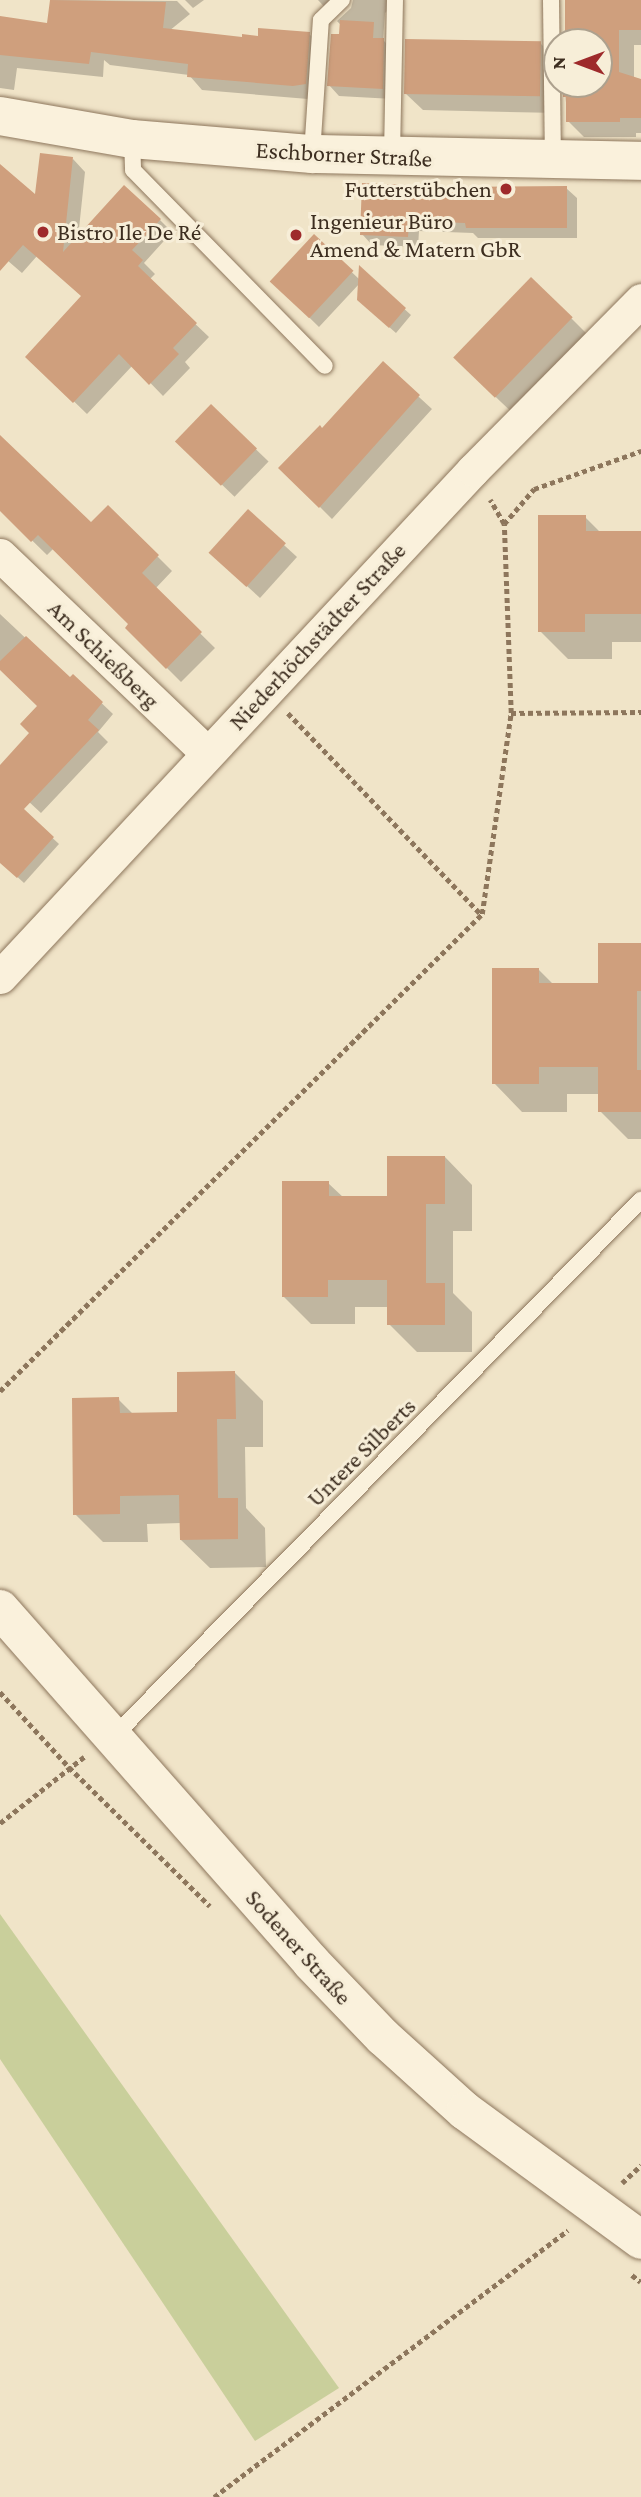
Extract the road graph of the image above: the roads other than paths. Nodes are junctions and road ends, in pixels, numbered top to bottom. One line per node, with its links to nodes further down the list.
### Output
1 (342, 0): 6 (lane)
2 (395, 0): 7 (lane)
3 (551, 0): 9 (lane)
4 (0, 116): 5 (main road, Eschborner Straße)
5 (132, 139): 6 (main road, Eschborner Straße); 11 (lane)
6 (313, 155): 7 (main road, Eschborner Straße)
7 (392, 158): 9 (main road, Eschborner Straße)
8 (641, 161): 9 (main road, Eschborner Straße)
9 (553, 162)
10 (641, 300): 13 (street, Niederhöchstädter Straße)
11 (325, 366)
12 (0, 555): 13 (street, Am Schießberg)
13 (207, 753): 14 (street, Niederhöchstädter Straße)
14 (0, 977)
15 (641, 1200): 17 (lane, Untere Silberts)
16 (0, 1609): 17 (main road, Sodener Straße)
17 (114, 1737): 18 (main road, Sodener Straße)
18 (641, 2240)

